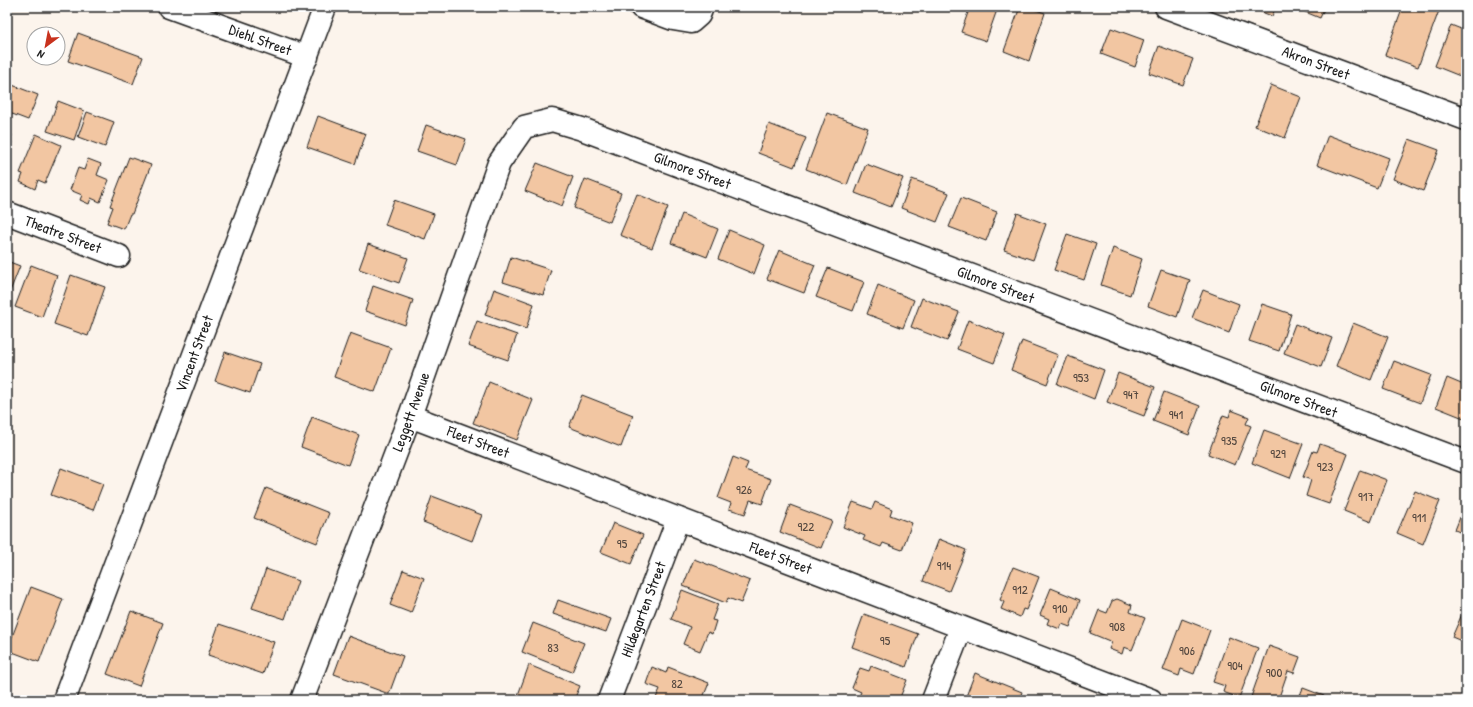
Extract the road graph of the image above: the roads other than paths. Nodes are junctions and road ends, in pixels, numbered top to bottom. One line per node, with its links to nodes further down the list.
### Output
1 (169, 7): 6 (street, Diehl Street)
2 (325, 7): 6 (street, Vincent Street)
3 (640, 7): 4 (street)
4 (702, 7)
5 (1166, 7): 7 (street, Akron Street)
6 (307, 57): 15 (street, Vincent Street)
7 (1466, 119)
8 (524, 127): 11 (street, Leggett Avenue); 12 (street, Gilmore Street)
9 (7, 214): 10 (street, Theatre Street)
10 (119, 256)
11 (410, 416): 13 (street, Fleet Street); 16 (street, Leggett Avenue)
12 (1466, 462)
13 (678, 519): 14 (street, Fleet Street); 17 (street, Hildegarten Street)
14 (961, 628): 18 (street); 19 (street, Fleet Street)
15 (64, 700)
16 (302, 700)
17 (609, 700)
18 (933, 700)
19 (1152, 700)

